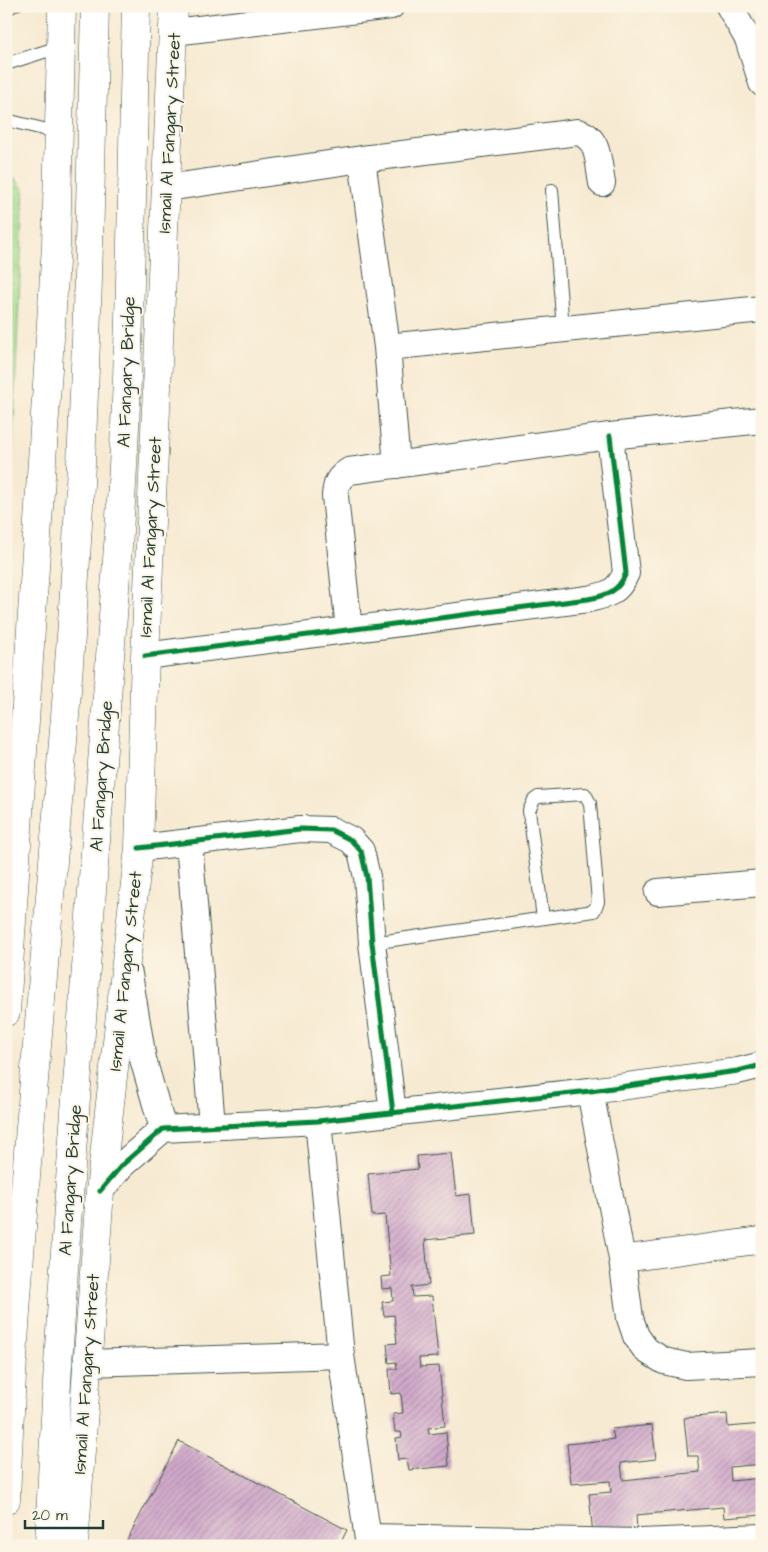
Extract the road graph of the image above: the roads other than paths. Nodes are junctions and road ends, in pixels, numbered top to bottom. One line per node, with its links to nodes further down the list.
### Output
1 (62, 6): 7 (main road)
2 (95, 6): 45 (main road)
3 (136, 6): 49 (main road, Al Fangary Bridge)
4 (391, 6): 6 (street)
5 (729, 6): 9 (street)
6 (174, 19): 14 (main road, Ismail Al Fangary Street)
7 (62, 46): 8 (lane); 11 (main road)
8 (6, 64)
9 (762, 83)
10 (6, 120): 11 (lane)
11 (60, 133): 26 (main road)
12 (362, 159): 13 (street); 14 (street); 18 (street)
13 (602, 183)
14 (167, 188): 23 (main road, Ismail Al Fangary Street)
15 (552, 190): 17 (lane)
16 (762, 309): 17 (street)
17 (563, 329): 18 (street)
18 (387, 347): 21 (street)
19 (762, 420): 20 (street)
20 (610, 436): 21 (street); 22 (street)
21 (397, 465): 22 (street)
22 (349, 630): 23 (street)
23 (145, 656): 25 (main road, Ismail Al Fangary Street)
24 (189, 842): 25 (street); 30 (street); 37 (street)
25 (139, 848): 31 (main road, Ismail Al Fangary Street)
26 (11, 882): 32 (main road)
27 (762, 883): 28 (street)
28 (658, 892)
29 (543, 918): 29 (lane); 30 (lane)
30 (372, 943): 35 (street)
31 (127, 961): 38 (street); 39 (main road, Ismail Al Fangary Street)
32 (6, 1012)
33 (762, 1065): 34 (street)
34 (590, 1091): 35 (street); 41 (street)
35 (393, 1113): 36 (street)
36 (318, 1121): 37 (street); 42 (street)
37 (212, 1126): 38 (street)
38 (163, 1129): 39 (street)
39 (100, 1191): 44 (main road, Ismail Al Fangary Street)
40 (762, 1240): 41 (street)
41 (622, 1259): 43 (street)
42 (341, 1355): 44 (street); 47 (street)
43 (762, 1362)
44 (87, 1364): 50 (main road, Ismail Al Fangary Street)
45 (6, 1500)
46 (762, 1537): 48 (street)
47 (369, 1541): 48 (street)
48 (641, 1544)
49 (49, 1546)
50 (74, 1546)

